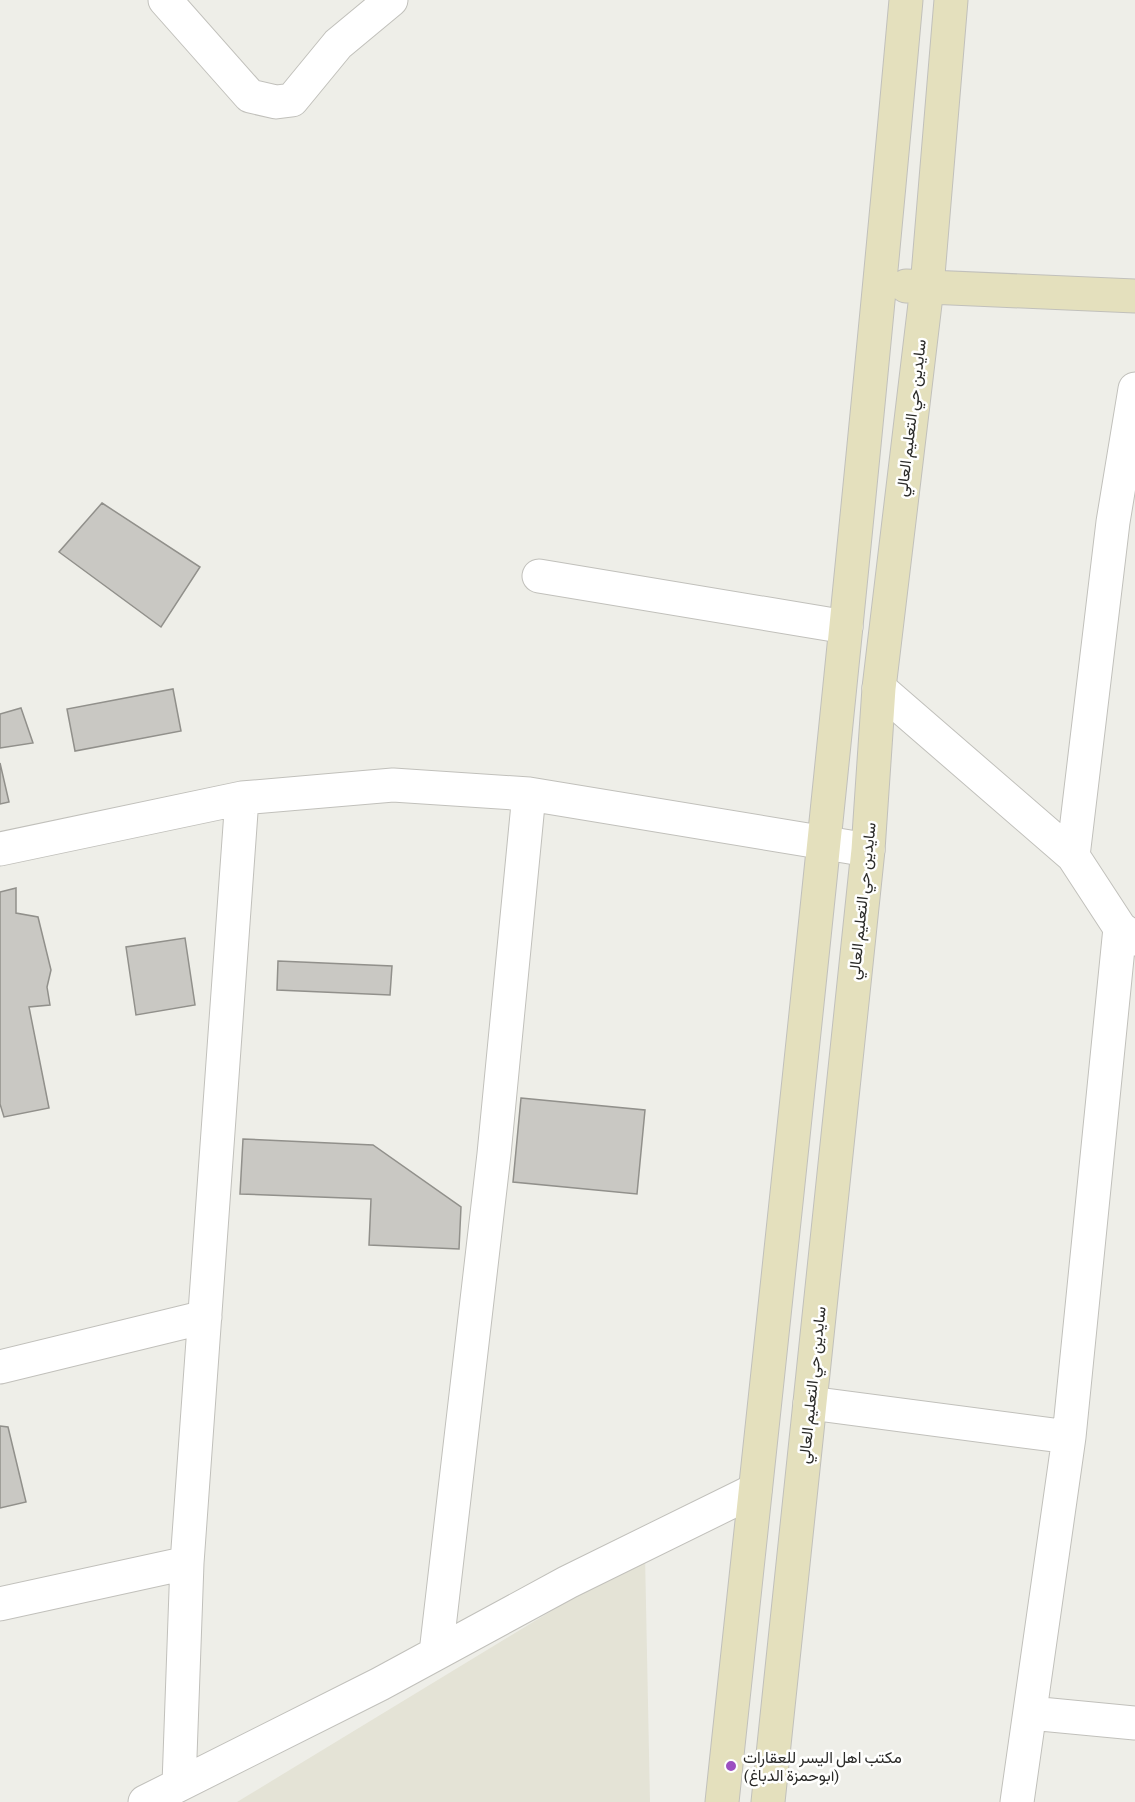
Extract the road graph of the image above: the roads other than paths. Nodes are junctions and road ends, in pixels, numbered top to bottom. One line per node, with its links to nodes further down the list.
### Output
1 (165, 0): 2 (street)
2 (391, 0)
3 (906, 0): 5 (main road)
4 (951, 0): 6 (main road, سايدين حي التعليم العالي)
5 (881, 284): 6 (main road); 11 (main road)
6 (927, 287): 7 (main road); 12 (main road, سايدين حي التعليم العالي)
7 (1135, 296)
8 (1135, 389): 9 (street)
9 (1124, 527): 18 (street)
10 (539, 576): 11 (street)
11 (846, 627): 15 (main road)
12 (879, 688): 17 (main road, سايدين حي التعليم العالي); 18 (street)
13 (529, 794): 14 (street); 15 (street); 27 (street)
14 (242, 798): 16 (street); 20 (street)
15 (823, 843): 17 (street); 24 (main road)
16 (0, 849)
17 (868, 850): 22 (main road, سايدين حي التعليم العالي)
18 (1073, 856): 19 (street)
19 (1128, 933): 23 (street)
20 (205, 1317): 21 (street); 25 (street)
21 (0, 1367)
22 (810, 1403): 23 (street); 33 (main road, سايدين حي التعليم العالي)
23 (1069, 1437): 28 (street)
24 (755, 1490): 27 (street); 32 (main road)
25 (187, 1563): 26 (street); 30 (street)
26 (0, 1604)
27 (436, 1653): 30 (street)
28 (1030, 1713): 29 (street); 34 (street)
29 (1135, 1723)
30 (179, 1784): 31 (street)
31 (145, 1802)
32 (722, 1802)
33 (768, 1802)
34 (1017, 1802)

